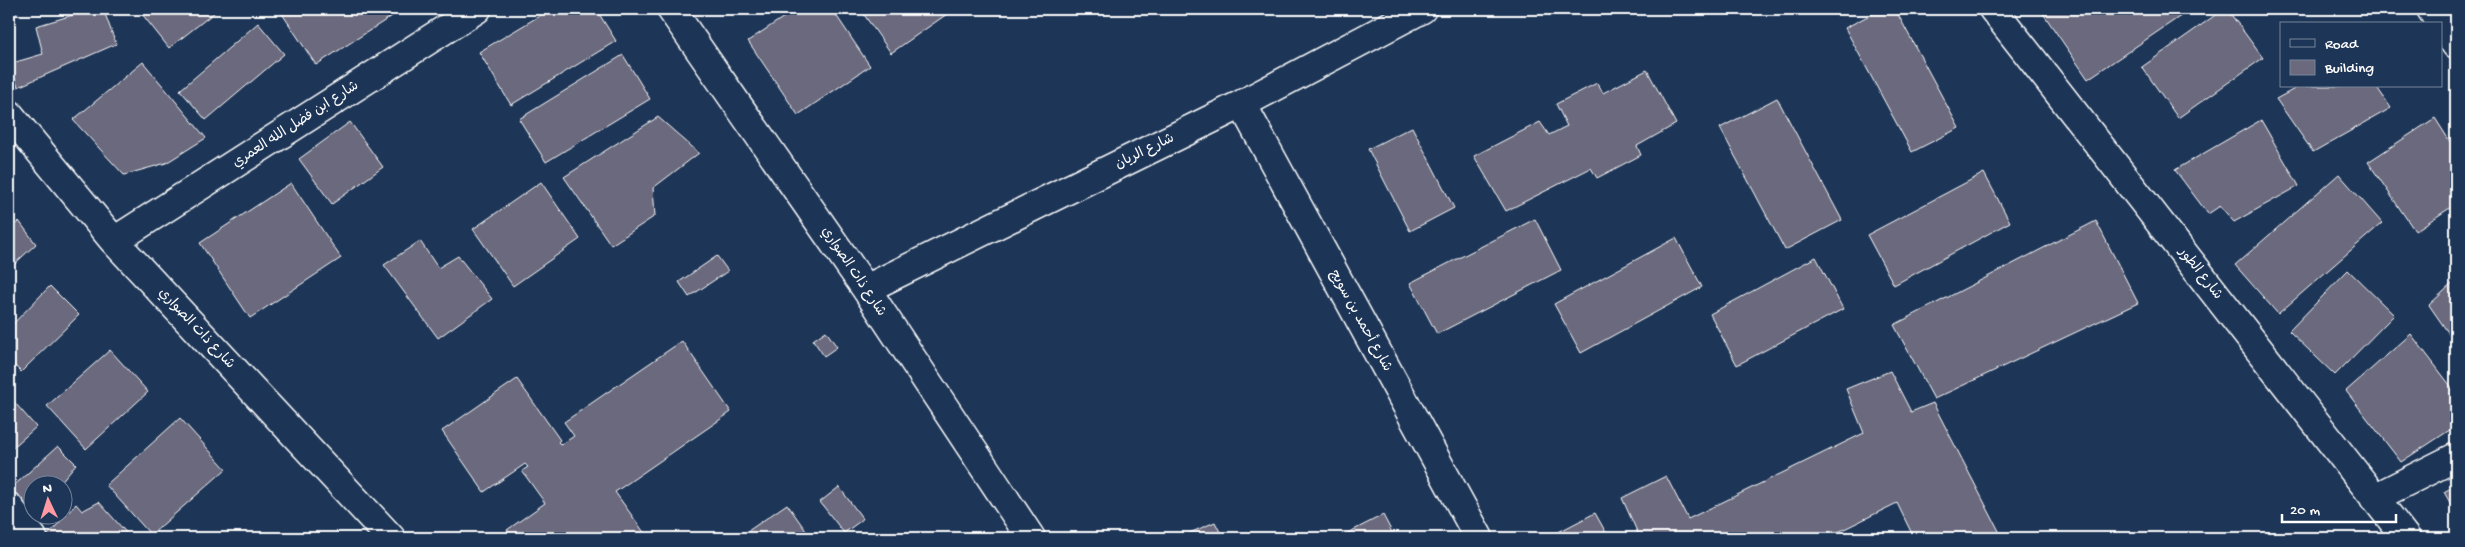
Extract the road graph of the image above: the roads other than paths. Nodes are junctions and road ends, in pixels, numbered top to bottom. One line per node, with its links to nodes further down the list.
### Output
1 (478, 9): 11 (street, شارع ابن فضل الله العمري)
2 (671, 9): 12 (street, شارع ذات الصواري)
3 (1994, 9): 14 (street, شارع الطور)
4 (2432, 9): 6 (street)
5 (1415, 10): 9 (street, شارع الريان)
6 (2440, 22)
7 (2442, 24): 8 (street)
8 (2456, 46)
9 (1242, 104): 12 (street, شارع الريان); 20 (street, شارع أحمد بن سويج)
10 (9, 114): 11 (street, شارع ذات الصواري)
11 (114, 241): 18 (street, شارع ذات الصواري)
12 (866, 289): 19 (street, شارع ذات الصواري)
13 (2456, 457): 14 (street)
14 (2374, 498): 16 (street, شارع الطور)
15 (9, 507): 17 (street)
16 (2399, 535)
17 (33, 538)
18 (391, 538)
19 (1031, 538)
20 (1479, 538)

